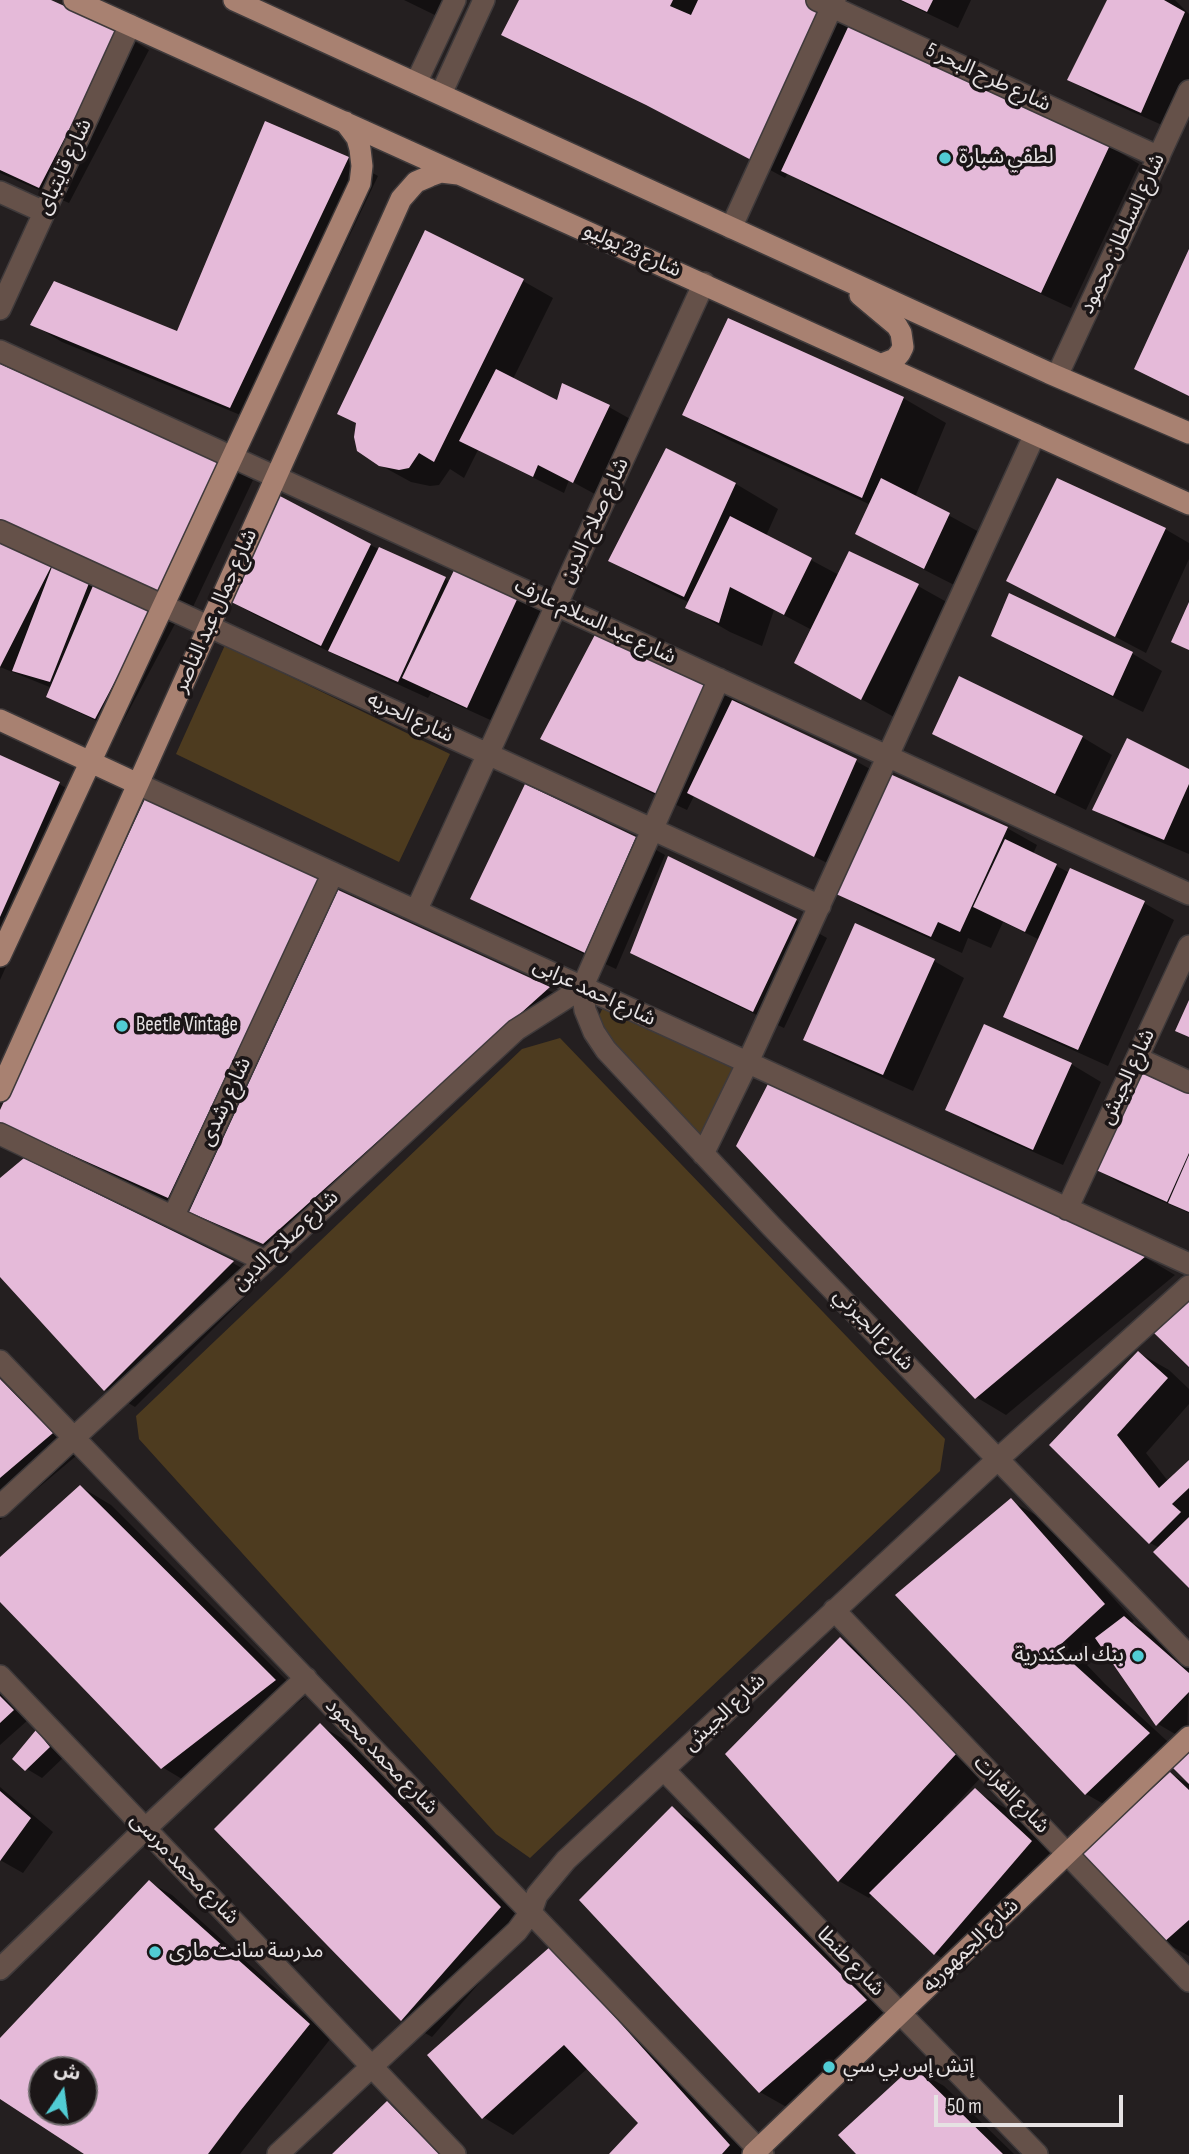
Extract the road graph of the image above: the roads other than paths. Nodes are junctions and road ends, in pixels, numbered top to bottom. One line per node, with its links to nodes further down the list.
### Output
1 (74, 0): 6 (main road, شارع 23 يوليو)
2 (234, 0): 7 (main road)
3 (455, 0): 7 (street)
4 (484, 0): 9 (street)
5 (828, 2): 11 (street, شارع طرح البحر 5); 15 (street)
6 (130, 25): 10 (main road, شارع 23 يوليو); 14 (street, شارع قايتباى)
7 (415, 83): 9 (main road)
8 (1189, 91): 11 (street, شارع السلطان محمود)
9 (440, 94): 15 (main road)
10 (343, 121): 12 (main road, شارع 23 يوليو); 24 (main road)
11 (1158, 157): 21 (street, شارع السلطان محمود)
12 (466, 176): 17 (main road, شارع 23 يوليو); 25 (main road, شارع جمال عبد الناصر)
13 (0, 192): 14 (street)
14 (44, 212): 18 (street, شارع قايتباى)
15 (731, 228): 16 (main road)
16 (842, 279): 20 (main road); 21 (main road)
17 (704, 283): 20 (main road, شارع 23 يوليو); 29 (street, شارع صلاح الدين)
18 (0, 309)
19 (0, 351): 24 (street, شارع عبد السلام عارف)
20 (882, 364): 23 (main road, شارع 23 يوليو)
21 (1057, 376): 22 (main road)
22 (1189, 433)
23 (1034, 434): 26 (main road, شارع 23 يوليو); 34 (street)
24 (232, 457): 25 (street, شارع عبد السلام عارف); 28 (main road)
25 (276, 477): 29 (street, شارع عبد السلام عارف); 30 (main road, شارع جمال عبد الناصر)
26 (1189, 504)
27 (0, 531): 28 (street, شارع الحريه)
28 (163, 605): 30 (street, شارع الحريه); 35 (main road)
29 (556, 605): 31 (street, شارع عبد السلام عارف); 33 (street, شارع صلاح الدين)
30 (209, 626): 33 (street, شارع الحريه); 36 (main road, شارع جمال عبد الناصر)
31 (719, 679): 34 (street, شارع عبد السلام عارف); 37 (street)
32 (0, 720): 35 (main road, شارع احمد عرابى)
33 (488, 754): 37 (street, شارع الحريه); 41 (street, شارع صلاح الدين)
34 (887, 756): 39 (street, شارع عبد السلام عارف); 40 (street)
35 (90, 762): 36 (main road, شارع احمد عرابى); 43 (main road)
36 (138, 784): 38 (street, شارع احمد عرابى); 48 (main road, شارع جمال عبد الناصر)
37 (652, 829): 40 (street, شارع الحريه); 44 (street)
38 (333, 873): 41 (street, شارع احمد عرابى); 52 (street, شارع رشدى)
39 (1189, 894)
40 (820, 905): 46 (street)
41 (416, 911): 44 (street, شارع احمد عرابى)
42 (1189, 946): 45 (street, شارع الجيش)
43 (0, 956)
44 (582, 988): 46 (street, شارع احمد عرابى); 50 (street, شارع الجبرتي); 53 (street, شارع صلاح الدين)
45 (1137, 1058): 47 (street); 51 (street, شارع الجيش)
46 (747, 1064): 50 (street); 51 (street, شارع احمد عرابى)
47 (1189, 1082)
48 (0, 1091)
49 (0, 1134): 52 (street)
50 (703, 1154): 58 (street, شارع الجبرتي)
51 (1067, 1209): 54 (street, شارع احمد عرابى)
52 (173, 1217): 53 (street)
53 (265, 1261): 57 (street, شارع صلاح الدين)
54 (1189, 1264)
55 (1189, 1286): 58 (street, شارع الجيش)
56 (0, 1361): 57 (street, شارع محمد محمود)
57 (74, 1438): 59 (street, شارع صلاح الدين); 63 (street, شارع محمد محمود)
58 (998, 1459): 60 (street, شارع الجيش); 61 (street, شارع الجبرتي)
59 (0, 1506)
60 (834, 1610): 65 (street, شارع الجيش); 67 (street, شارع الفرات)
61 (1189, 1656)
62 (0, 1676): 66 (street, شارع محمد مرسى)
63 (306, 1678): 66 (street); 68 (street, شارع محمد محمود)
64 (1189, 1737): 67 (main road, شارع الجمهوريه)
65 (664, 1770): 68 (street, شارع الجيش); 71 (street, شارع طنطا)
66 (145, 1829): 69 (street); 72 (street, شارع محمد مرسى)
67 (1067, 1853): 70 (street, شارع الفرات); 71 (main road, شارع الجمهوريه)
68 (531, 1912): 72 (street, شارع الجيش); 73 (street, شارع محمد محمود)
69 (0, 1969)
70 (1189, 1981)
71 (900, 2013): 73 (main road, شارع الجمهوريه); 76 (street, شارع طنطا)
72 (372, 2065): 74 (street, شارع الجيش); 75 (street, شارع محمد مرسى)
73 (758, 2152)
74 (278, 2154)
75 (455, 2154)
76 (1037, 2154)

